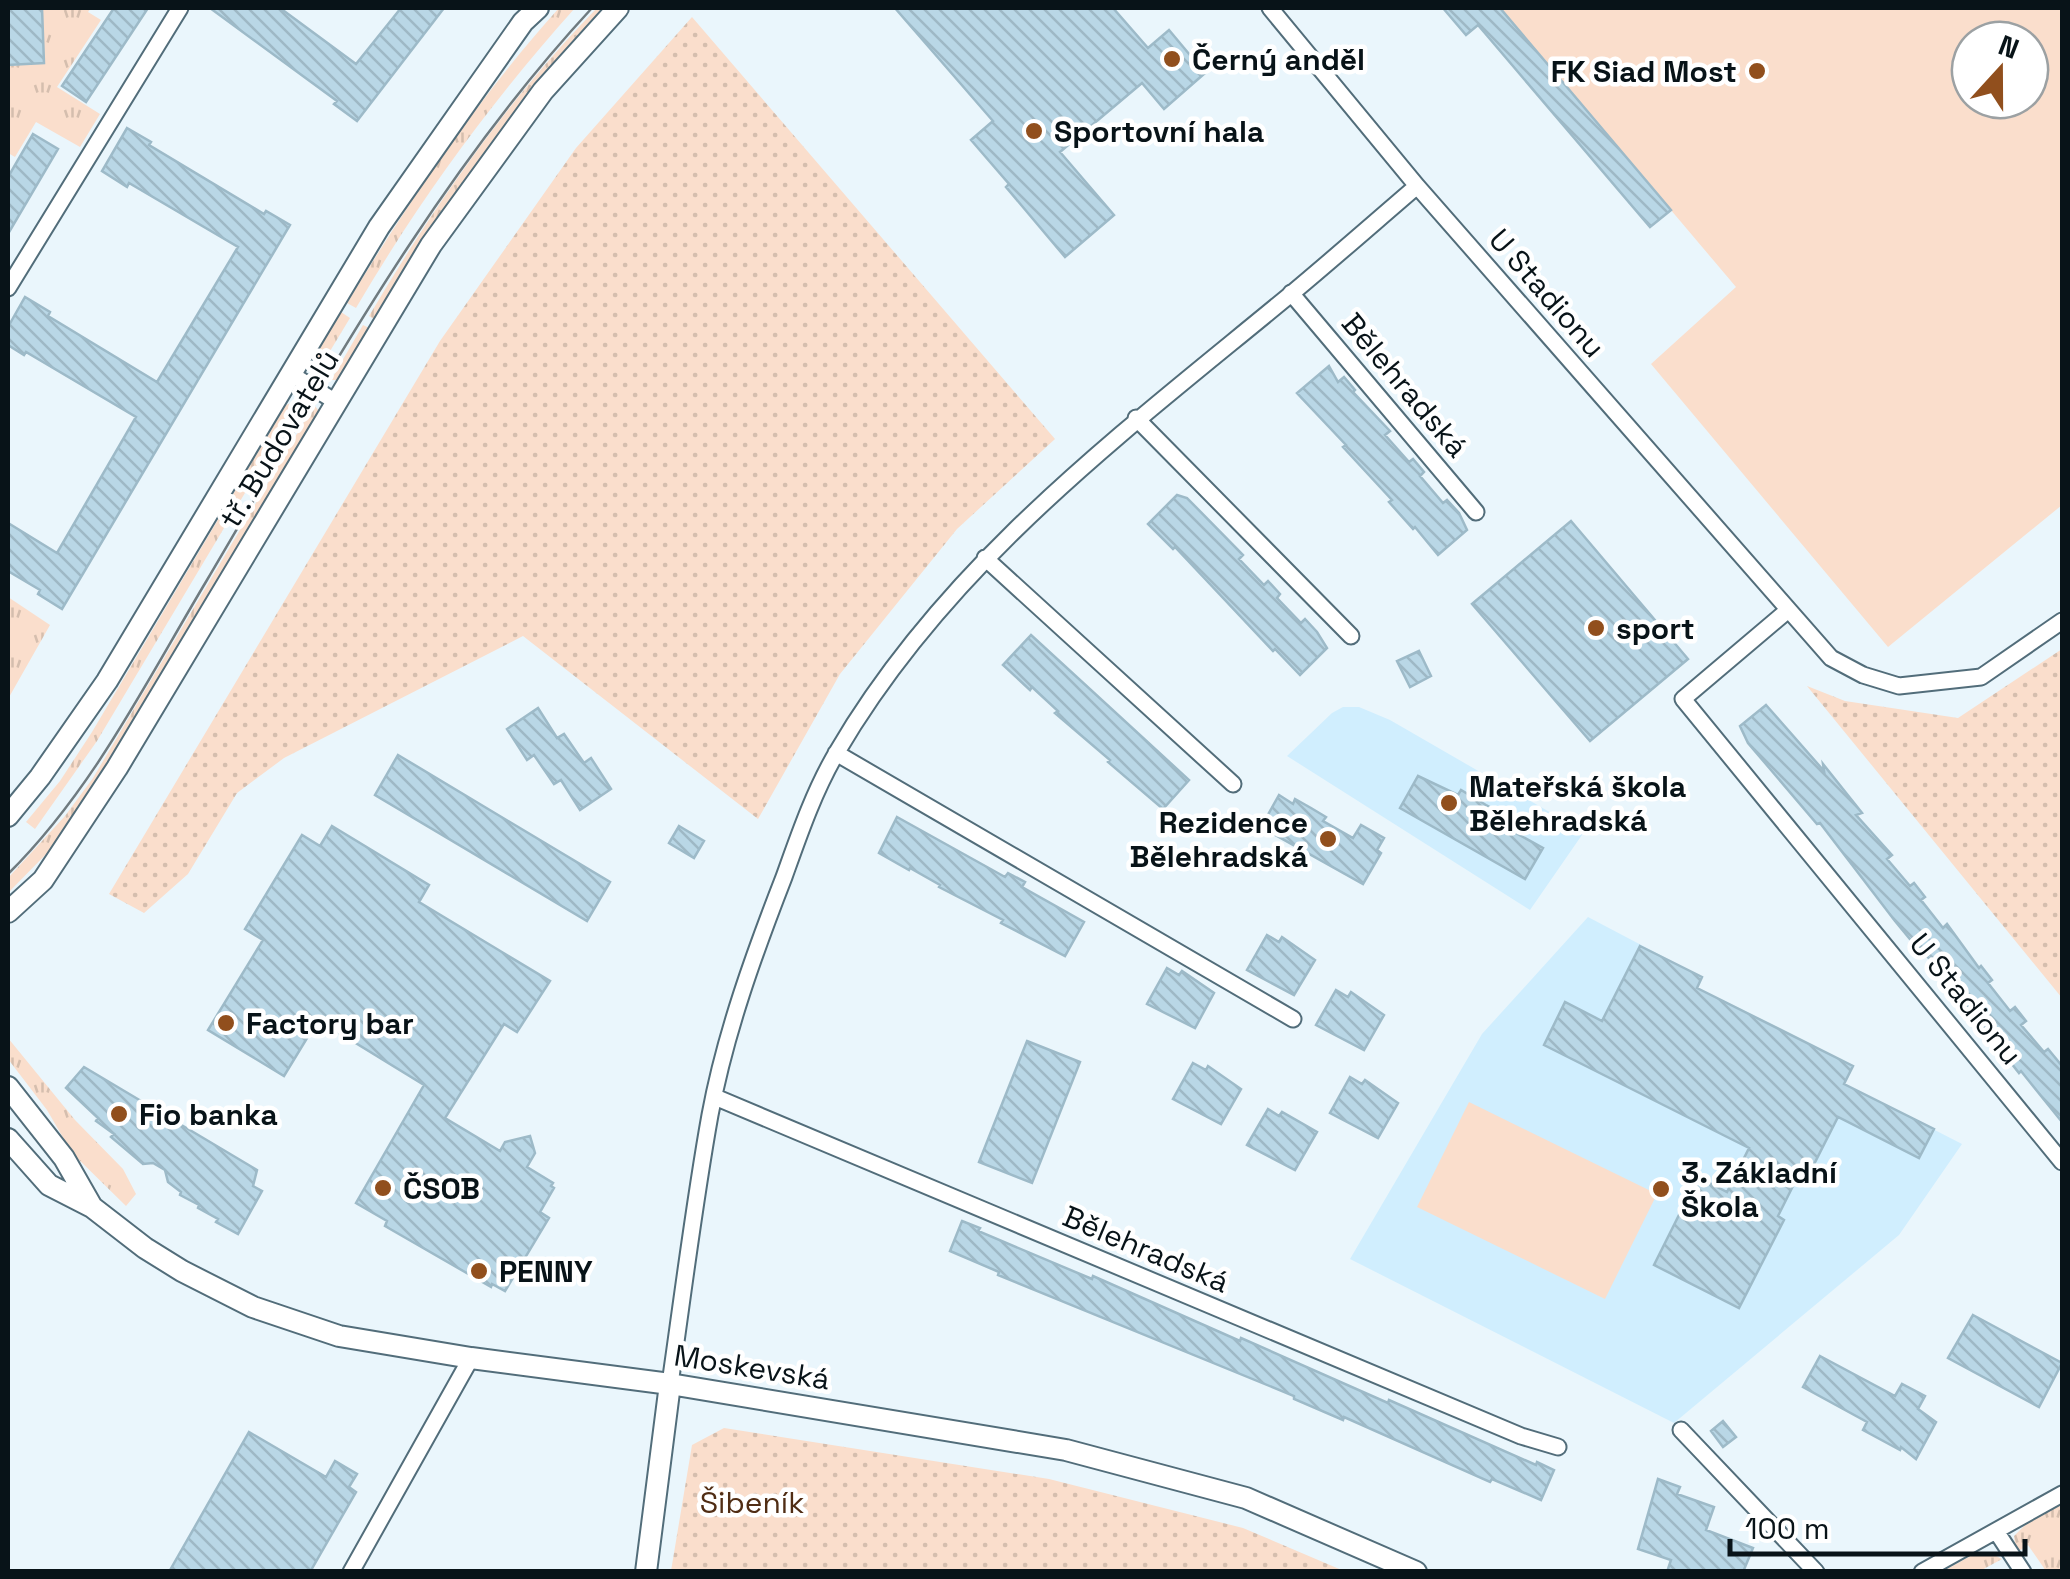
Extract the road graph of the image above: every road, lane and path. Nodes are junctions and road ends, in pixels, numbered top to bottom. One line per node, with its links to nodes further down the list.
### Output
1 (180, 8): 6 (street)
2 (538, 8): 8 (street, tř. Budovatelů)
3 (618, 8): 9 (street, tř. Budovatelů)
4 (1270, 8): 5 (street, U Stadionu)
5 (1417, 186): 7 (street); 13 (street, U Stadionu)
6 (8, 288)
7 (1291, 294): 10 (street); 11 (street, Bělehradská)
8 (291, 374): 9 (street); 18 (street, tř. Budovatelů)
9 (336, 402): 19 (street, tř. Budovatelů)
10 (1136, 418): 12 (street); 15 (street)
11 (1476, 512)
12 (985, 558): 16 (street); 17 (street)
13 (1787, 612): 14 (street, U Stadionu); 24 (street, U Stadionu)
14 (2062, 621)
15 (1351, 636)
16 (836, 754): 20 (street); 22 (street)
17 (1232, 784)
18 (8, 816)
19 (8, 912)
20 (1293, 1020)
21 (8, 1087): 25 (street, Moskevská)
22 (714, 1096): 27 (street); 29 (street, Bělehradská)
23 (8, 1139): 25 (street, Moskevská)
24 (2062, 1162)
25 (92, 1207): 26 (street, Moskevská)
26 (471, 1358): 27 (street, Moskevská); 32 (street)
27 (670, 1384): 33 (street); 34 (street, Moskevská)
28 (1681, 1430): 35 (street)
29 (1558, 1447)
30 (2062, 1494): 31 (street)
31 (1996, 1531): 36 (street); 37 (street)
32 (351, 1572)
33 (646, 1572)
34 (1416, 1572)
35 (1816, 1572)
36 (1922, 1572)
37 (2022, 1572)

